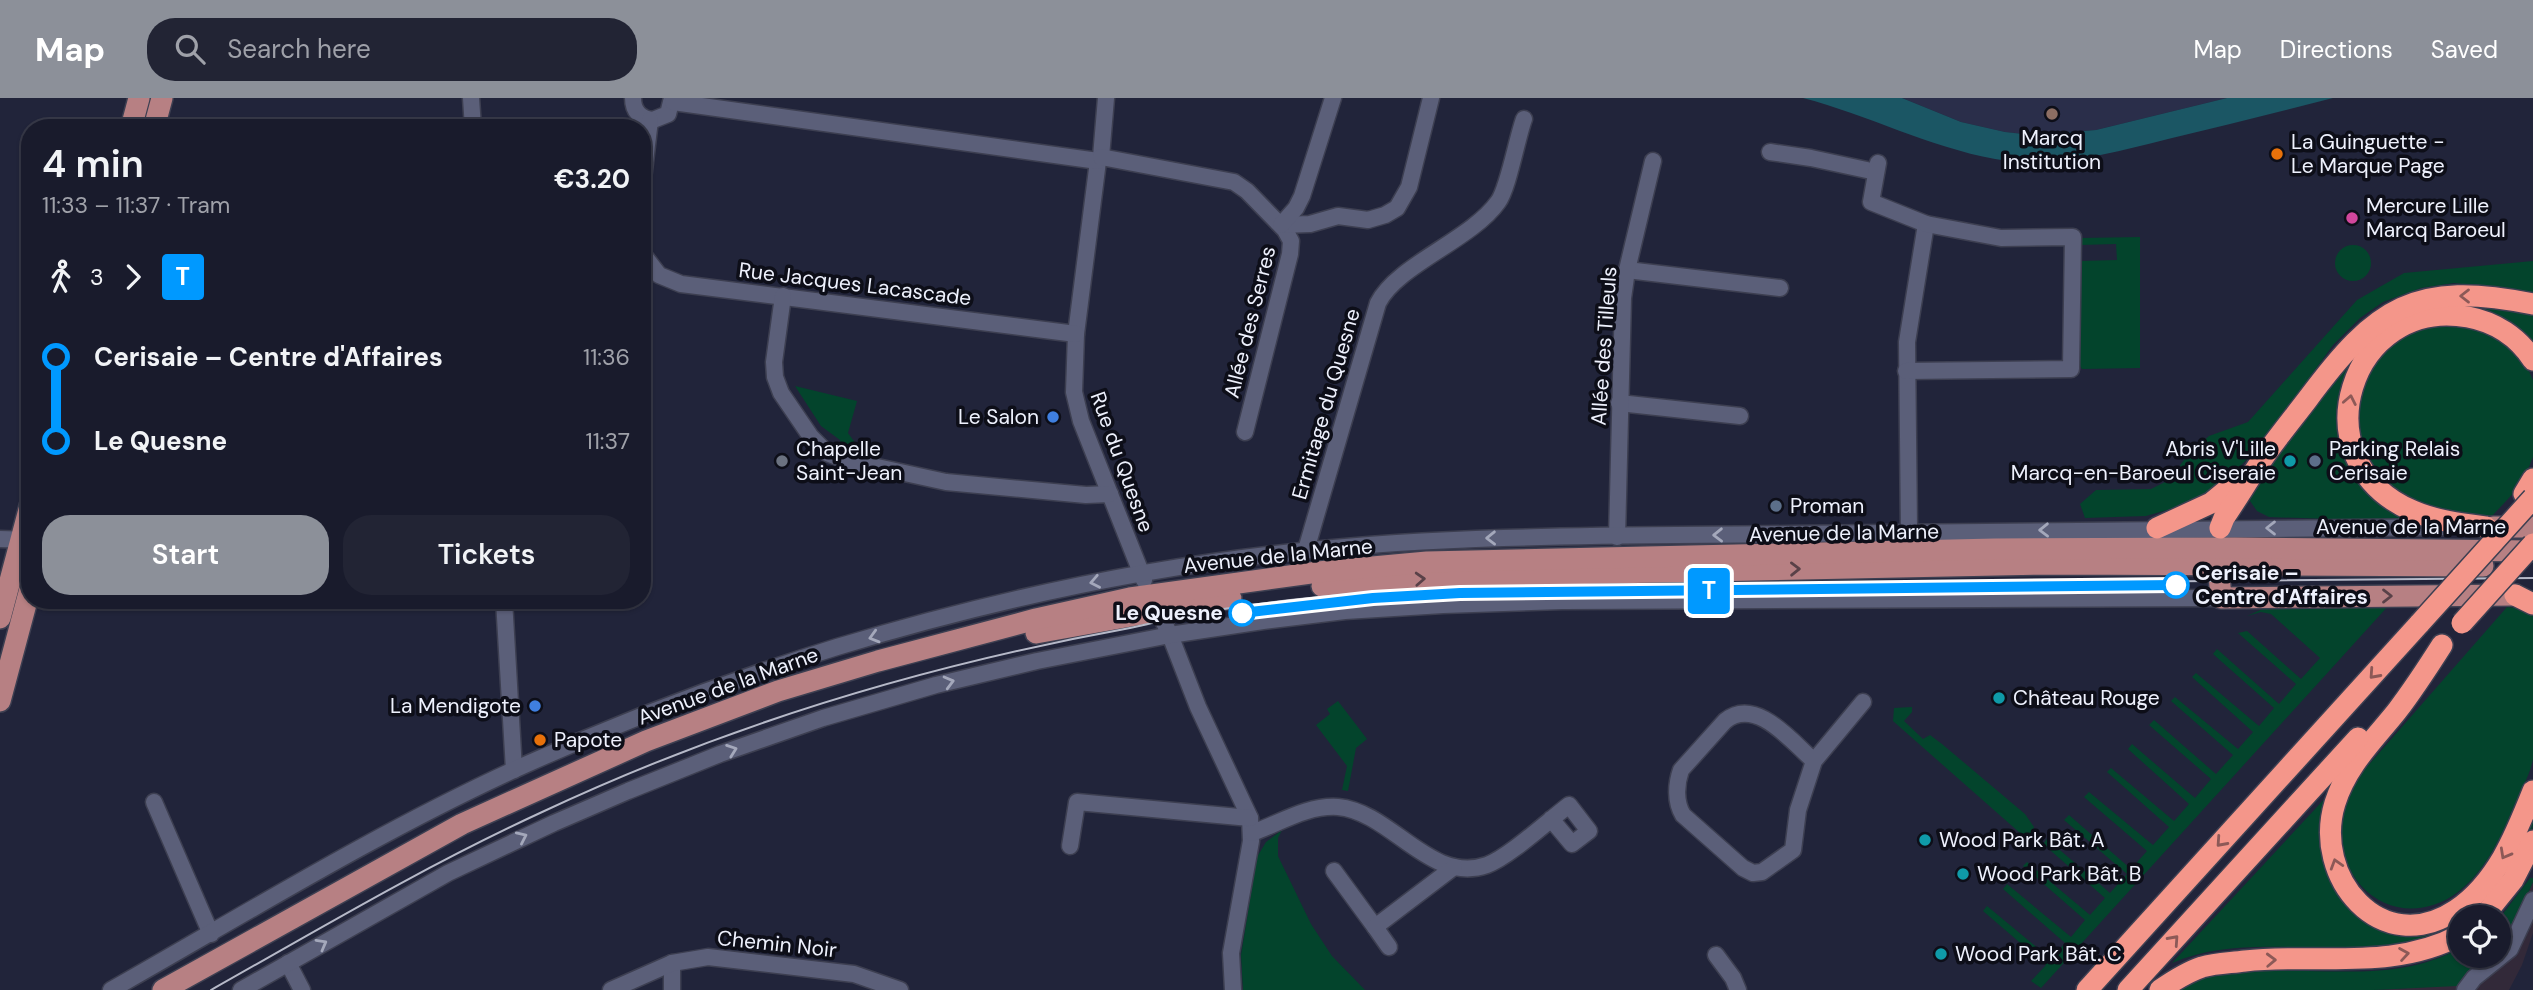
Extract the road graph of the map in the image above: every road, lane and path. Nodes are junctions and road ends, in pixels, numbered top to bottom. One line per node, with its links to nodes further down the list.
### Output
1 (139, 98): 9 (main road)
2 (162, 98): 10 (main road)
3 (471, 98): 11 (street)
4 (632, 98): 12 (street)
5 (1106, 98): 16 (street, Rue du Quesne)
6 (1333, 98): 19 (street, Allée des Serres)
7 (1432, 98): 19 (street, Allée des Serres)
8 (673, 100): 14 (street); 16 (street, Allée des Serres)
9 (133, 119)
10 (156, 119)
11 (472, 119)
12 (648, 119)
13 (1524, 119): 42 (street, Ermitage du Quesne)
14 (651, 120)
15 (1770, 152): 18 (street)
16 (1099, 159): 19 (street, Allée des Serres); 25 (street, Rue du Quesne)
17 (1653, 161): 21 (street, Allée des Tilleuls)
18 (1926, 224): 27 (street); 27 (street)
19 (1281, 225): 30 (street, Allée des Serres)
20 (651, 267): 23 (street, Rue Jacques Lacascade)
21 (1628, 270): 22 (street); 28 (street, Allée des Tilleuls)
22 (1780, 288)
23 (783, 296): 25 (street, Rue Jacques Lacascade); 33 (street)
24 (2533, 304): 31 (highway, one-way to 31)
25 (1076, 334): 33 (street, Rue du Quesne)
26 (2533, 360): 34 (highway, one-way to 26)
27 (1906, 371): 37 (street)
28 (1619, 403): 29 (street); 38 (street, Allée des Tilleuls)
29 (1740, 416)
30 (1245, 432)
31 (2268, 450): 36 (highway); 41 (highway)
32 (2530, 490): 85 (highway, one-way to 85, bridge)
33 (1110, 494): 45 (street, Rue du Quesne)
34 (2486, 527): 35 (main road, Avenue de la Marne); 41 (street, Avenue de la Marne, one-way to 41)
35 (2533, 527)
36 (2157, 528): 37 (street, Avenue de la Marne, one-way to 37); 41 (street, Avenue de la Marne)
37 (1909, 531): 38 (street, Avenue de la Marne, one-way to 38)
38 (1617, 537): 42 (street, Avenue de la Marne, one-way to 42)
39 (17, 540): 51 (main road)
40 (2533, 544): 53 (highway, bridge)
41 (2218, 547): 43 (main road, Avenue de la Marne); 44 (main road, Avenue de la Marne); 46 (main road); 48 (main road, Avenue de la Marne)
42 (1306, 550): 45 (street, Avenue de la Marne)
43 (2533, 551)
44 (2533, 565)
45 (1141, 573): 48 (street, Rue du Quesne); 57 (street, Avenue de la Marne, one-way to 57)
46 (2221, 598): 47 (main road, one-way to 47); 52 (street)
47 (2527, 598)
48 (1154, 602): 52 (street, Rue du Quesne); 76 (main road, Avenue de la Marne); 77 (main road, Avenue de la Marne)
49 (25, 609): 54 (main road)
50 (505, 609): 57 (street)
51 (0, 618)
52 (1170, 635): 61 (street, Rue du Quesne); 73 (street, one-way to 52)
53 (2442, 645): 58 (highway, one-way to 53); 86 (highway, one-way to 53)
54 (0, 701)
55 (1863, 702): 56 (street)
56 (1814, 761): 56 (street)
57 (514, 770): 69 (street, Avenue de la Marne)
58 (2533, 791)
59 (154, 802): 69 (street)
60 (1551, 819): 64 (street)
61 (1251, 826): 63 (street); 64 (street); 83 (street)
62 (2533, 841): 67 (highway)
63 (1070, 846)
64 (1454, 867): 68 (street)
65 (1334, 871): 68 (street)
66 (2533, 900): 88 (street)
67 (2493, 905)
68 (1375, 927): 71 (street)
69 (211, 934): 75 (street, Avenue de la Marne)
70 (2448, 940): 87 (highway, one-way to 70)
71 (1389, 947)
72 (1716, 955): 84 (street)
73 (288, 963): 78 (street); 79 (street)
74 (672, 963): 80 (street, Chemin Noir); 81 (street); 82 (street, Chemin Noir)
75 (111, 990)
76 (163, 990)
77 (186, 990)
78 (241, 990)
79 (302, 990)
80 (611, 990)
81 (672, 990)
82 (900, 990)
83 (1233, 990)
84 (1738, 990)
85 (2087, 990)
86 (2129, 990)
87 (2160, 990)
88 (2465, 990)

